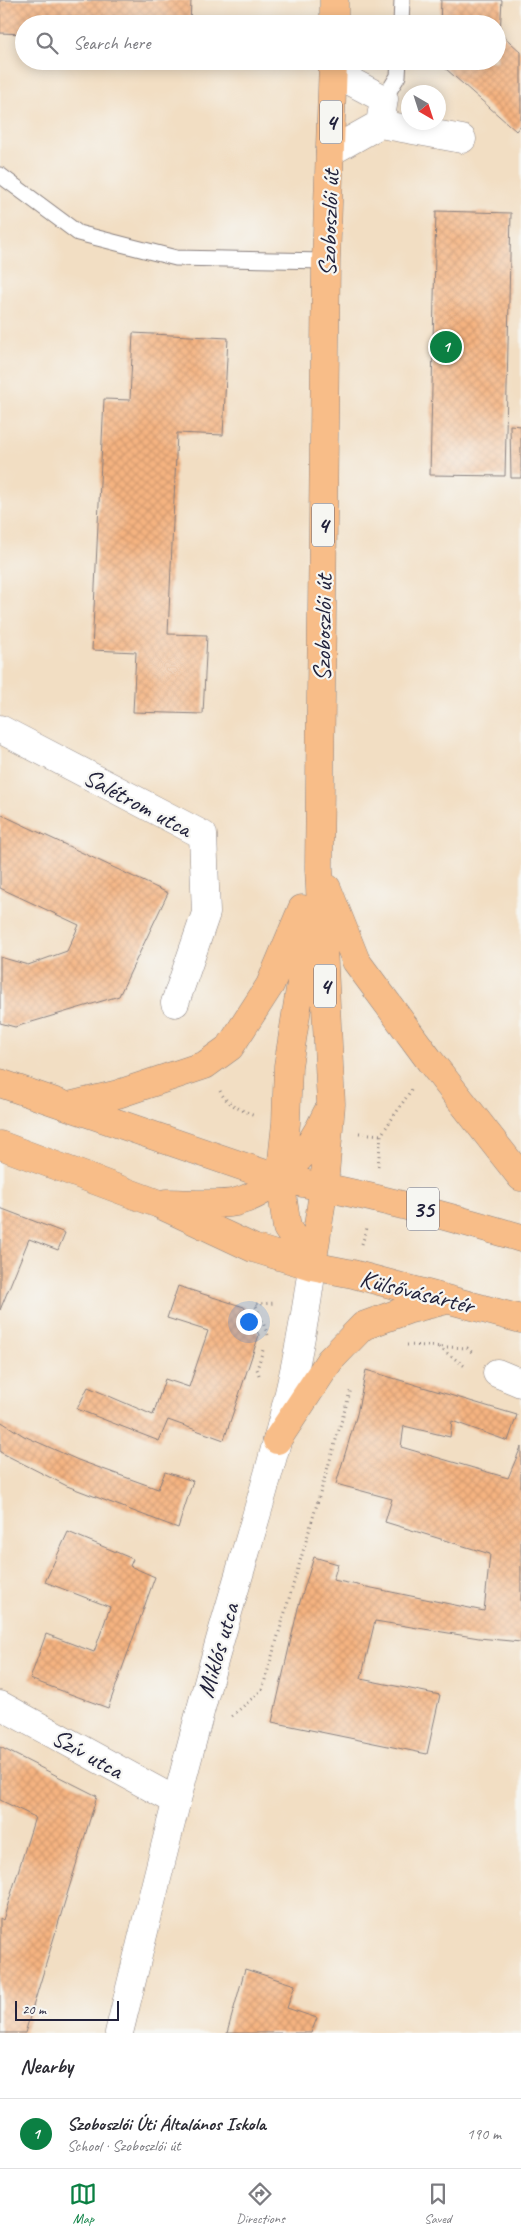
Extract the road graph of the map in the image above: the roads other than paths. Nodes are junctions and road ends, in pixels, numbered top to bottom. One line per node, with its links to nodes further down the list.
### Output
1 (334, 0): 3 (main road)
2 (402, 0): 4 (lane)
3 (334, 15)
4 (401, 15)
5 (333, 70): 10 (main road, Szoboszlói út / 4)
6 (336, 70): 8 (street)
7 (398, 70): 8 (lane)
8 (382, 112): 9 (street); 10 (street)
9 (462, 139)
10 (330, 152): 12 (main road, Szoboszlói út / 4)
11 (0, 175): 12 (lane)
12 (326, 261): 14 (main road, Szoboszlói út / 4)
13 (0, 729): 15 (street, Salétrom utca)
14 (319, 868): 17 (main road, Szoboszlói út / 4); 18 (main road, 4); 20 (main road); 21 (main road)
15 (175, 1004)
16 (0, 1083): 18 (main road)
17 (331, 1104): 21 (main road, 4); 22 (main road, Szoboszlói út)
18 (68, 1106): 21 (main road)
19 (0, 1145): 23 (main road, 4)
20 (521, 1177)
21 (280, 1179): 22 (main road); 23 (main road, 4); 25 (main road)
22 (324, 1186): 24 (main road, 35); 25 (main road, Szoboszlói út)
23 (159, 1204): 25 (main road, Külsővásártér)
24 (521, 1238)
25 (312, 1266): 26 (main road, Külsővásártér); 28 (street, Miklós utca)
26 (450, 1299): 27 (main road, Külsővásártér); 28 (main road)
27 (521, 1319)
28 (277, 1440): 30 (street, Miklós utca)
29 (0, 1704): 30 (street, Szív utca)
30 (176, 1801): 31 (street, Miklós utca)
31 (119, 2033)

